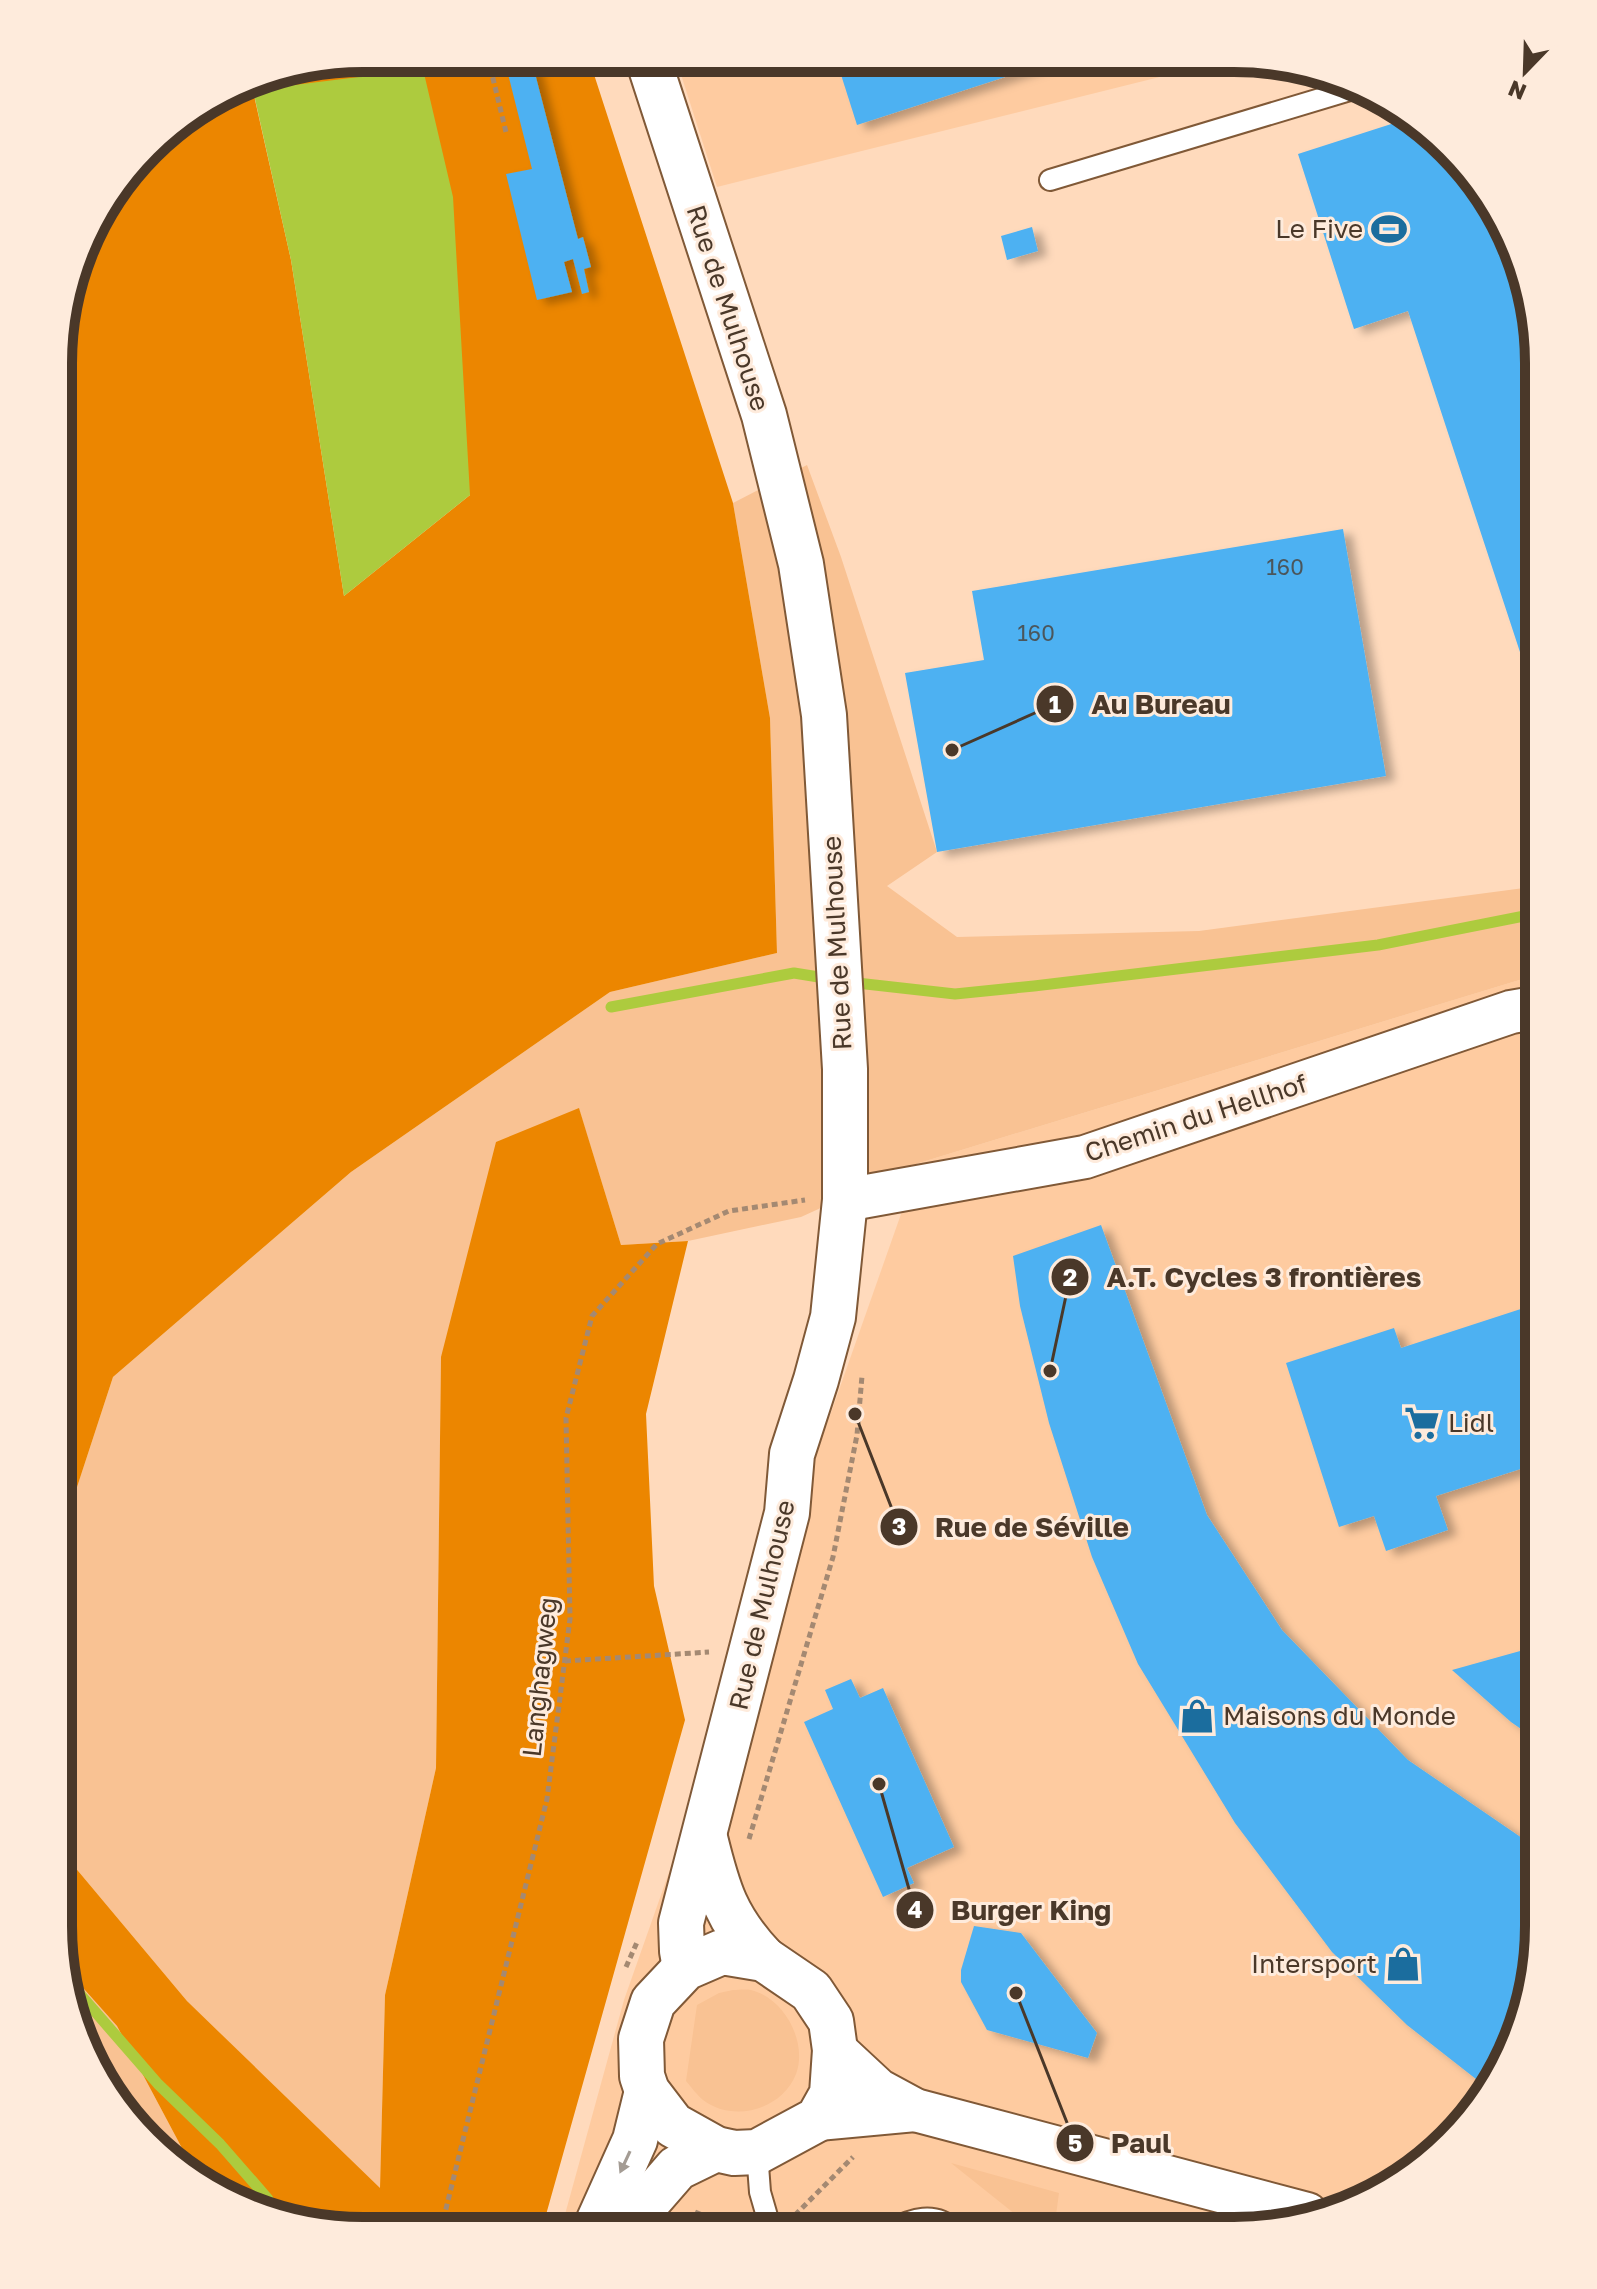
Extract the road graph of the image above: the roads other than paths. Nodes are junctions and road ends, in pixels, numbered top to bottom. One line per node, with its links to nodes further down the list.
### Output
1 (652, 72): 5 (main road, Rue de Mulhouse)
2 (1342, 92): 3 (lane)
3 (1050, 180)
4 (1525, 1010): 5 (street, Chemin du Hellhof)
5 (845, 1200): 6 (main road, Rue de Mulhouse)
6 (704, 1835): 7 (main road, Rue de Mulhouse); 8 (main road, Rue de Mulhouse)
7 (764, 1959): 8 (main road); 9 (main road)
8 (685, 1968): 10 (main road)
9 (835, 2050): 11 (street); 12 (main road)
10 (647, 2091): 13 (main road); 15 (main road, one-way to 15)
11 (915, 2110): 12 (street); 14 (street)
12 (818, 2119): 13 (main road)
13 (737, 2151): 16 (main road); 17 (lane)
14 (1294, 2210)
15 (600, 2217)
16 (634, 2217)
17 (767, 2217)

